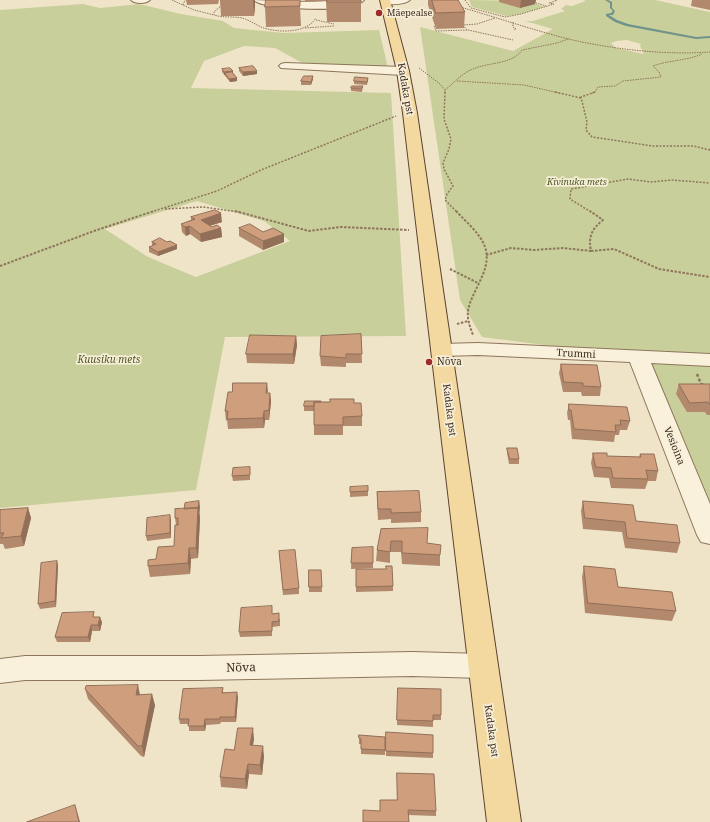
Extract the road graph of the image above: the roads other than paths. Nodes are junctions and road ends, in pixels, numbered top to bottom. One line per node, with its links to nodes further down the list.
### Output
1 (359, 0): 5 (street)
2 (385, 0): 3 (street); 8 (main road, Kadaka pst)
3 (405, 0)
4 (262, 1): 5 (street)
5 (295, 3): 6 (street)
6 (303, 16)
7 (284, 66): 8 (street)
8 (403, 71): 9 (main road, Kadaka pst)
9 (441, 350): 10 (street, Trummi); 13 (main road, Kadaka pst)
10 (638, 357): 11 (street, Trummi); 12 (street, Vesioina)
11 (710, 360)
12 (710, 535)
13 (482, 666): 14 (street, Nõva); 15 (main road, Kadaka pst)
14 (0, 671)
15 (504, 822)

